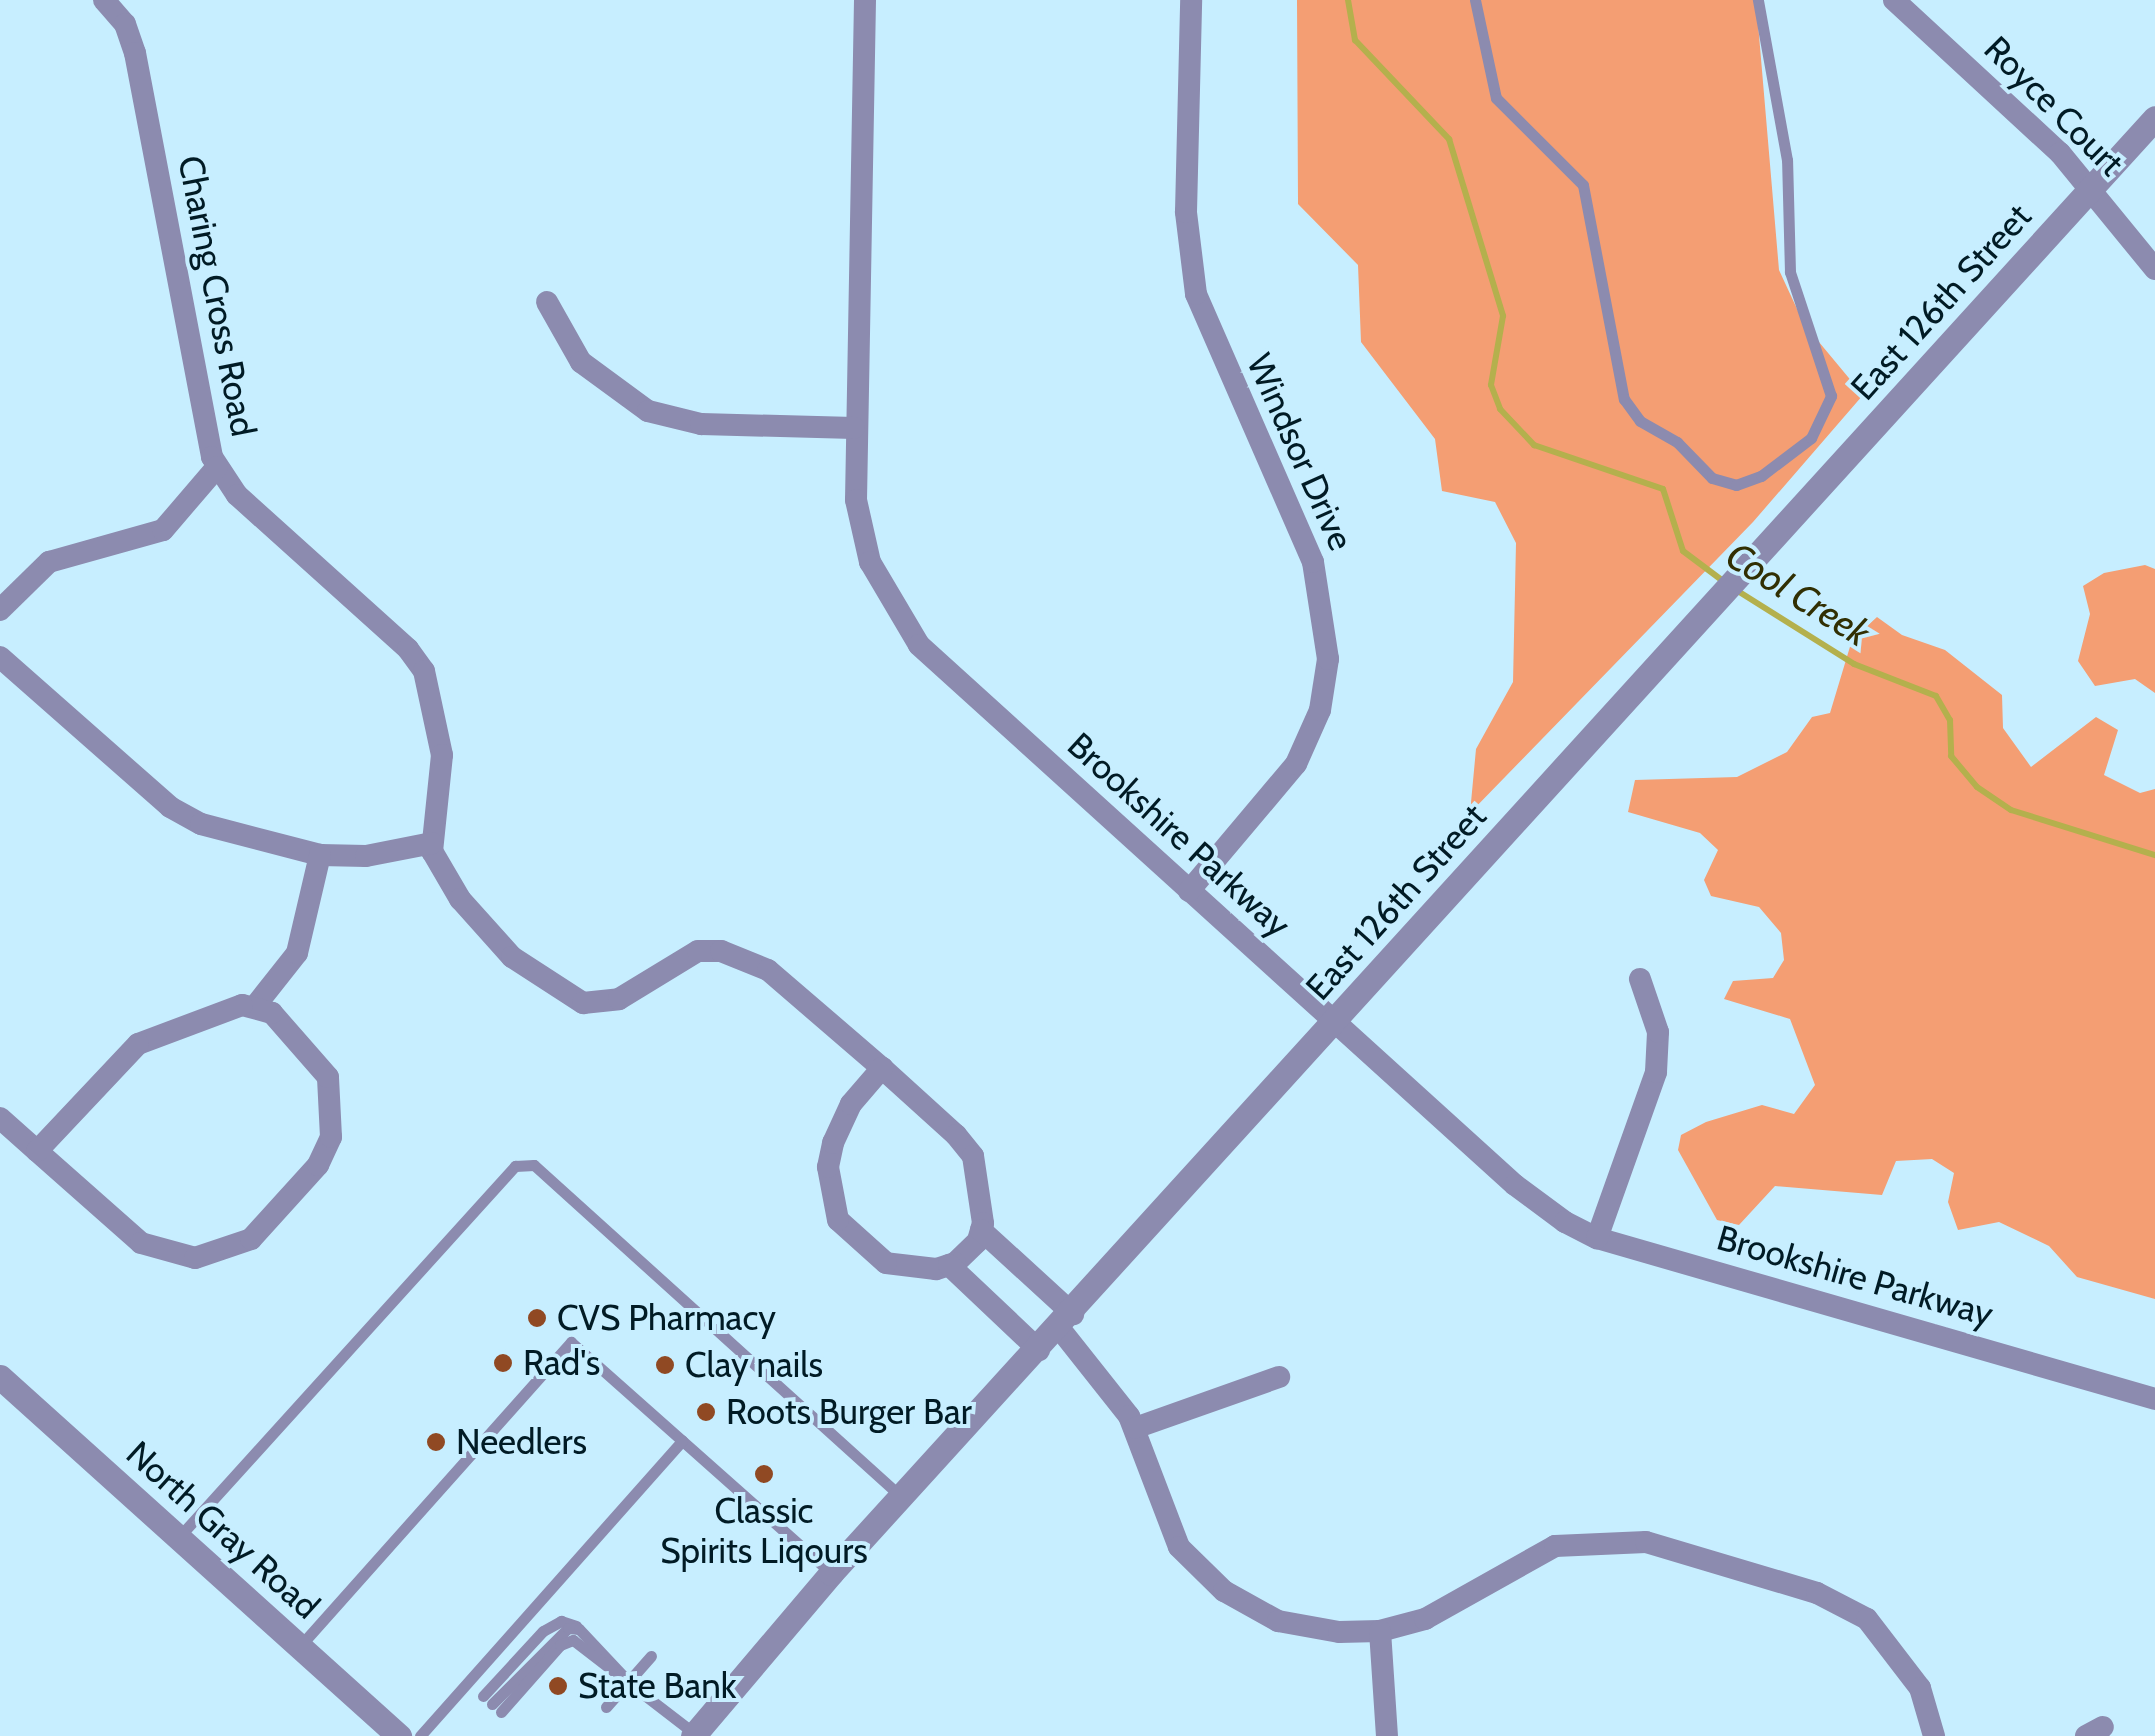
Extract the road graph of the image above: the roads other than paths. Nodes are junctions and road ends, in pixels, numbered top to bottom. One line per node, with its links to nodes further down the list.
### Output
1 (104, 0): 12 (street, Charing Cross Road)
2 (864, 0): 11 (street, Brookshire Parkway)
3 (1191, 0): 17 (street, Windsor Drive)
4 (1475, 0): 5 (lane)
5 (1758, 0)
6 (1894, 0): 8 (street, Royce Court)
7 (2155, 118): 8 (street, East 126th Street)
8 (2091, 189): 9 (street, Royce Court); 20 (street, East 126th Street)
9 (2155, 269)
10 (547, 302): 11 (street)
11 (854, 428): 17 (street, Brookshire Parkway)
12 (217, 466): 13 (street); 15 (street, Charing Cross Road)
13 (0, 610)
14 (0, 657): 16 (street)
15 (432, 844): 16 (street); 21 (street)
16 (320, 855): 19 (street)
17 (1189, 890): 20 (street, Brookshire Parkway)
18 (1640, 980): 25 (street)
19 (256, 1006): 23 (street); 23 (street)
20 (1335, 1022): 25 (street, Brookshire Parkway); 27 (street, East 126th Street)
21 (882, 1068): 24 (street); 26 (street)
22 (0, 1118): 23 (street)
23 (37, 1150)
24 (981, 1230): 26 (street); 27 (street)
25 (1597, 1238): 31 (street, Brookshire Parkway)
26 (949, 1265): 28 (street)
27 (1066, 1321): 28 (street, East 126th Street); 32 (street)
28 (1040, 1350): 34 (street, East 126th Street)
29 (0, 1377): 35 (street, North Gray Road)
30 (1279, 1377): 32 (street)
31 (2155, 1399)
32 (1135, 1428): 37 (street)
33 (682, 1441): 36 (lane); 38 (lane); 44 (lane)
34 (902, 1498): 35 (lane); 36 (street, East 126th Street)
35 (179, 1537): 38 (street, North Gray Road)
36 (831, 1574): 42 (street, East 126th Street)
37 (1380, 1632): 45 (street); 46 (street)
38 (301, 1646): 43 (street, North Gray Road)
39 (650, 1656): 40 (lane)
40 (628, 1682): 40 (lane); 41 (lane); 42 (lane)
41 (606, 1707)
42 (694, 1735)
43 (400, 1736)
44 (420, 1736)
45 (1387, 1736)
46 (1934, 1736)

